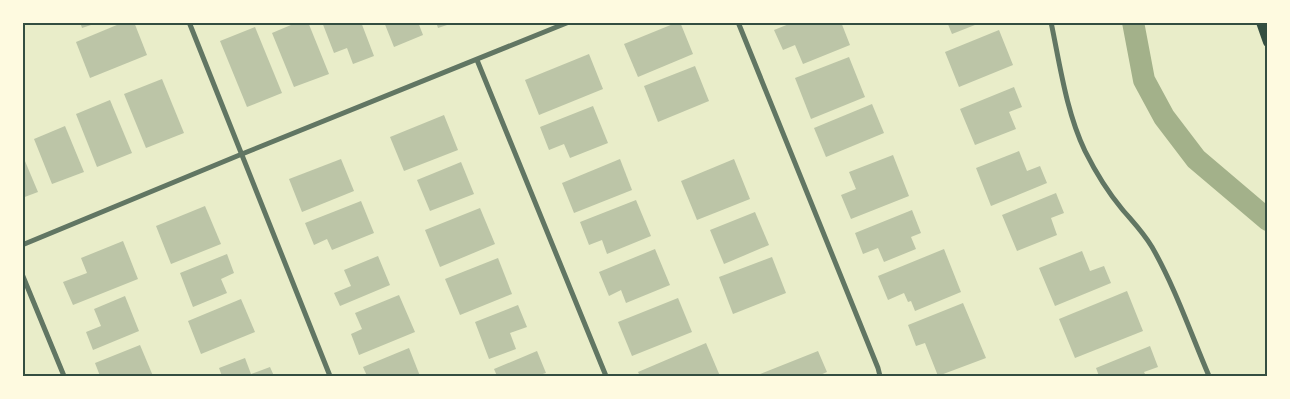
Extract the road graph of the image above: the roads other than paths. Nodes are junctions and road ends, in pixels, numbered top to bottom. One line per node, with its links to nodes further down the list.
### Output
1 (189, 22): 8 (street)
2 (569, 22): 7 (street)
3 (738, 22): 14 (street)
4 (1051, 22): 15 (street)
5 (1261, 22): 6 (main road)
6 (1268, 42)
7 (477, 60): 8 (street); 13 (street)
8 (242, 154): 9 (street); 12 (street)
9 (22, 245)
10 (22, 274): 11 (street)
11 (64, 376)
12 (330, 376)
13 (606, 376)
14 (880, 376)
15 (1208, 376)

